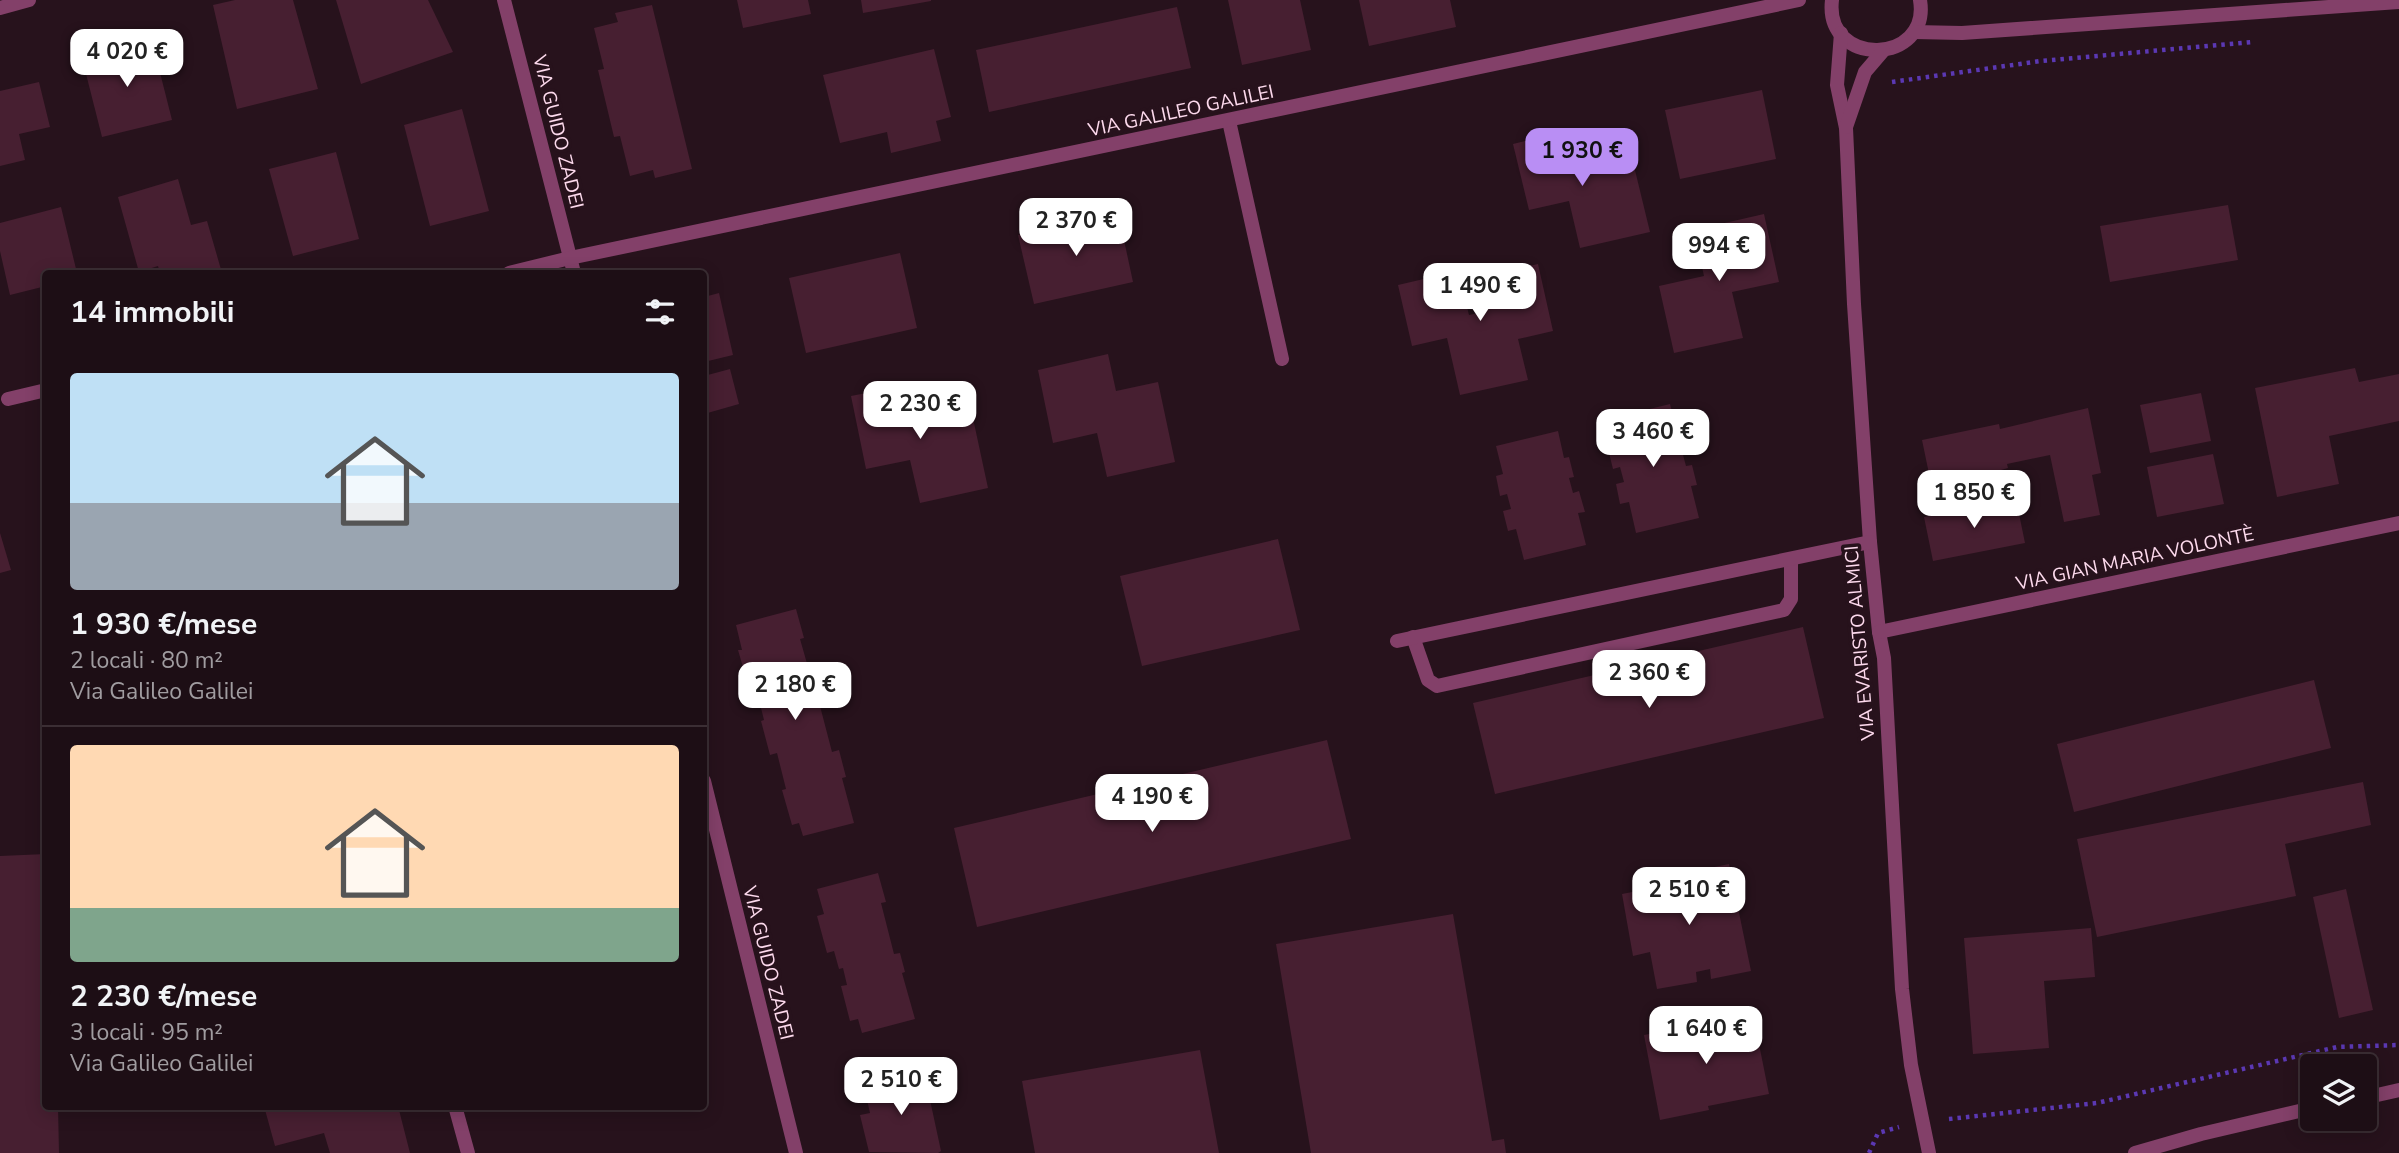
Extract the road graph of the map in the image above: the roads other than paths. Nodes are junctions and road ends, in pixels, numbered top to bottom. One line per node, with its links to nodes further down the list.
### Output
1 (29, 0): 7 (street)
2 (504, 0): 13 (street, VIA GUIDO ZADEI)
3 (1799, 0): 11 (street, VIA GALILEO GALILEI)
4 (1832, 0): 9 (street, VIA EVARISTO ALMICI)
5 (1920, 0): 8 (street)
6 (2399, 2): 8 (street)
7 (0, 8)
8 (1914, 32): 10 (street)
9 (1841, 33): 10 (street); 12 (street, VIA EVARISTO ALMICI)
10 (1883, 51): 12 (street, VIA EVARISTO ALMICI)
11 (1229, 121): 13 (street, VIA GALILEO GALILEI); 16 (street)
12 (1846, 128): 20 (street, VIA EVARISTO ALMICI)
13 (570, 258): 14 (street, VIA GALILEO GALILEI); 15 (street, VIA GUIDO ZADEI)
14 (521, 270)
15 (573, 270)
16 (1282, 359)
17 (42, 391): 18 (street)
18 (8, 399)
19 (2399, 523): 22 (street, VIA GIAN MARIA VOLONTÈ)
20 (1871, 542): 21 (street); 22 (street, VIA EVARISTO ALMICI)
21 (1791, 559): 23 (street); 23 (street)
22 (1878, 632): 32 (street, VIA EVARISTO ALMICI)
23 (1413, 637): 24 (street)
24 (1397, 640)
25 (707, 793): 31 (street, VIA GUIDO ZADEI)
26 (2399, 1090): 27 (street)
27 (2377, 1095)
28 (457, 1110): 30 (street)
29 (2300, 1111): 33 (street)
30 (468, 1153)
31 (796, 1153)
32 (1929, 1153)
33 (2135, 1153)

